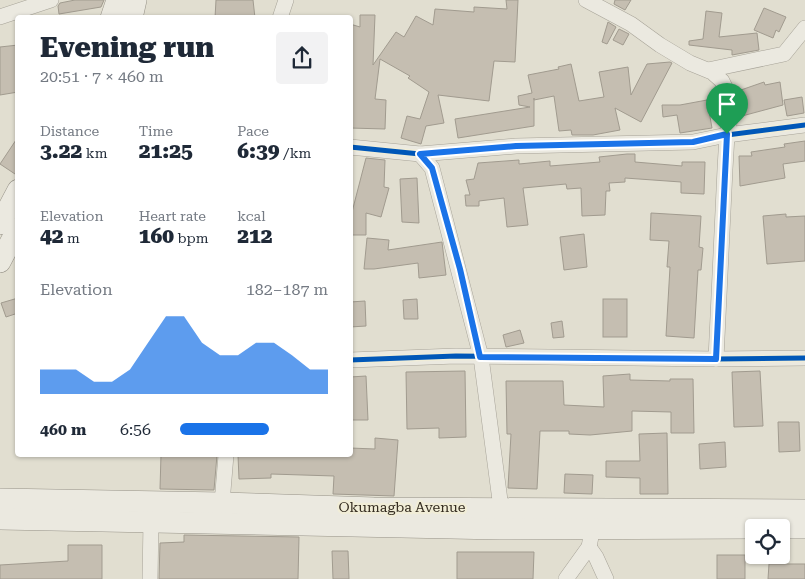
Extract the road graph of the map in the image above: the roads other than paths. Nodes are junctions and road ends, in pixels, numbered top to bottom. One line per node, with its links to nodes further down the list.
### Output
1 (51, 0): 9 (street)
2 (117, 0): 6 (main road)
3 (136, 0): 7 (main road)
4 (286, 0): 8 (street)
5 (586, 0): 11 (street)
6 (112, 15)
7 (133, 15)
8 (281, 15)
9 (0, 17)
10 (805, 28): 11 (street)
11 (708, 70): 13 (street)
12 (805, 125): 13 (street)
13 (727, 134): 15 (street); 22 (street)
14 (353, 147): 15 (street)
15 (420, 154): 20 (street)
16 (15, 196): 17 (main road)
17 (0, 224)
18 (15, 234): 19 (main road)
19 (0, 262)
20 (480, 357): 22 (street); 23 (street); 27 (street)
21 (805, 358): 22 (street)
22 (716, 359)
23 (353, 360)
24 (226, 457): 26 (street)
25 (0, 499): 26 (main road, Okumagba Avenue)
26 (222, 503): 27 (main road, Okumagba Avenue)
27 (501, 508): 34 (main road, Okumagba Avenue)
28 (805, 510): 34 (main road, Okumagba Avenue)
29 (0, 518): 30 (main road, Okumagba Avenue)
30 (151, 522): 34 (main road, Okumagba Avenue); 35 (street)
31 (745, 528): 34 (main road, Okumagba Avenue)
32 (790, 528): 33 (main road)
33 (805, 528)
34 (592, 529): 36 (street); 37 (street)
35 (150, 579)
36 (566, 579)
37 (606, 579)

